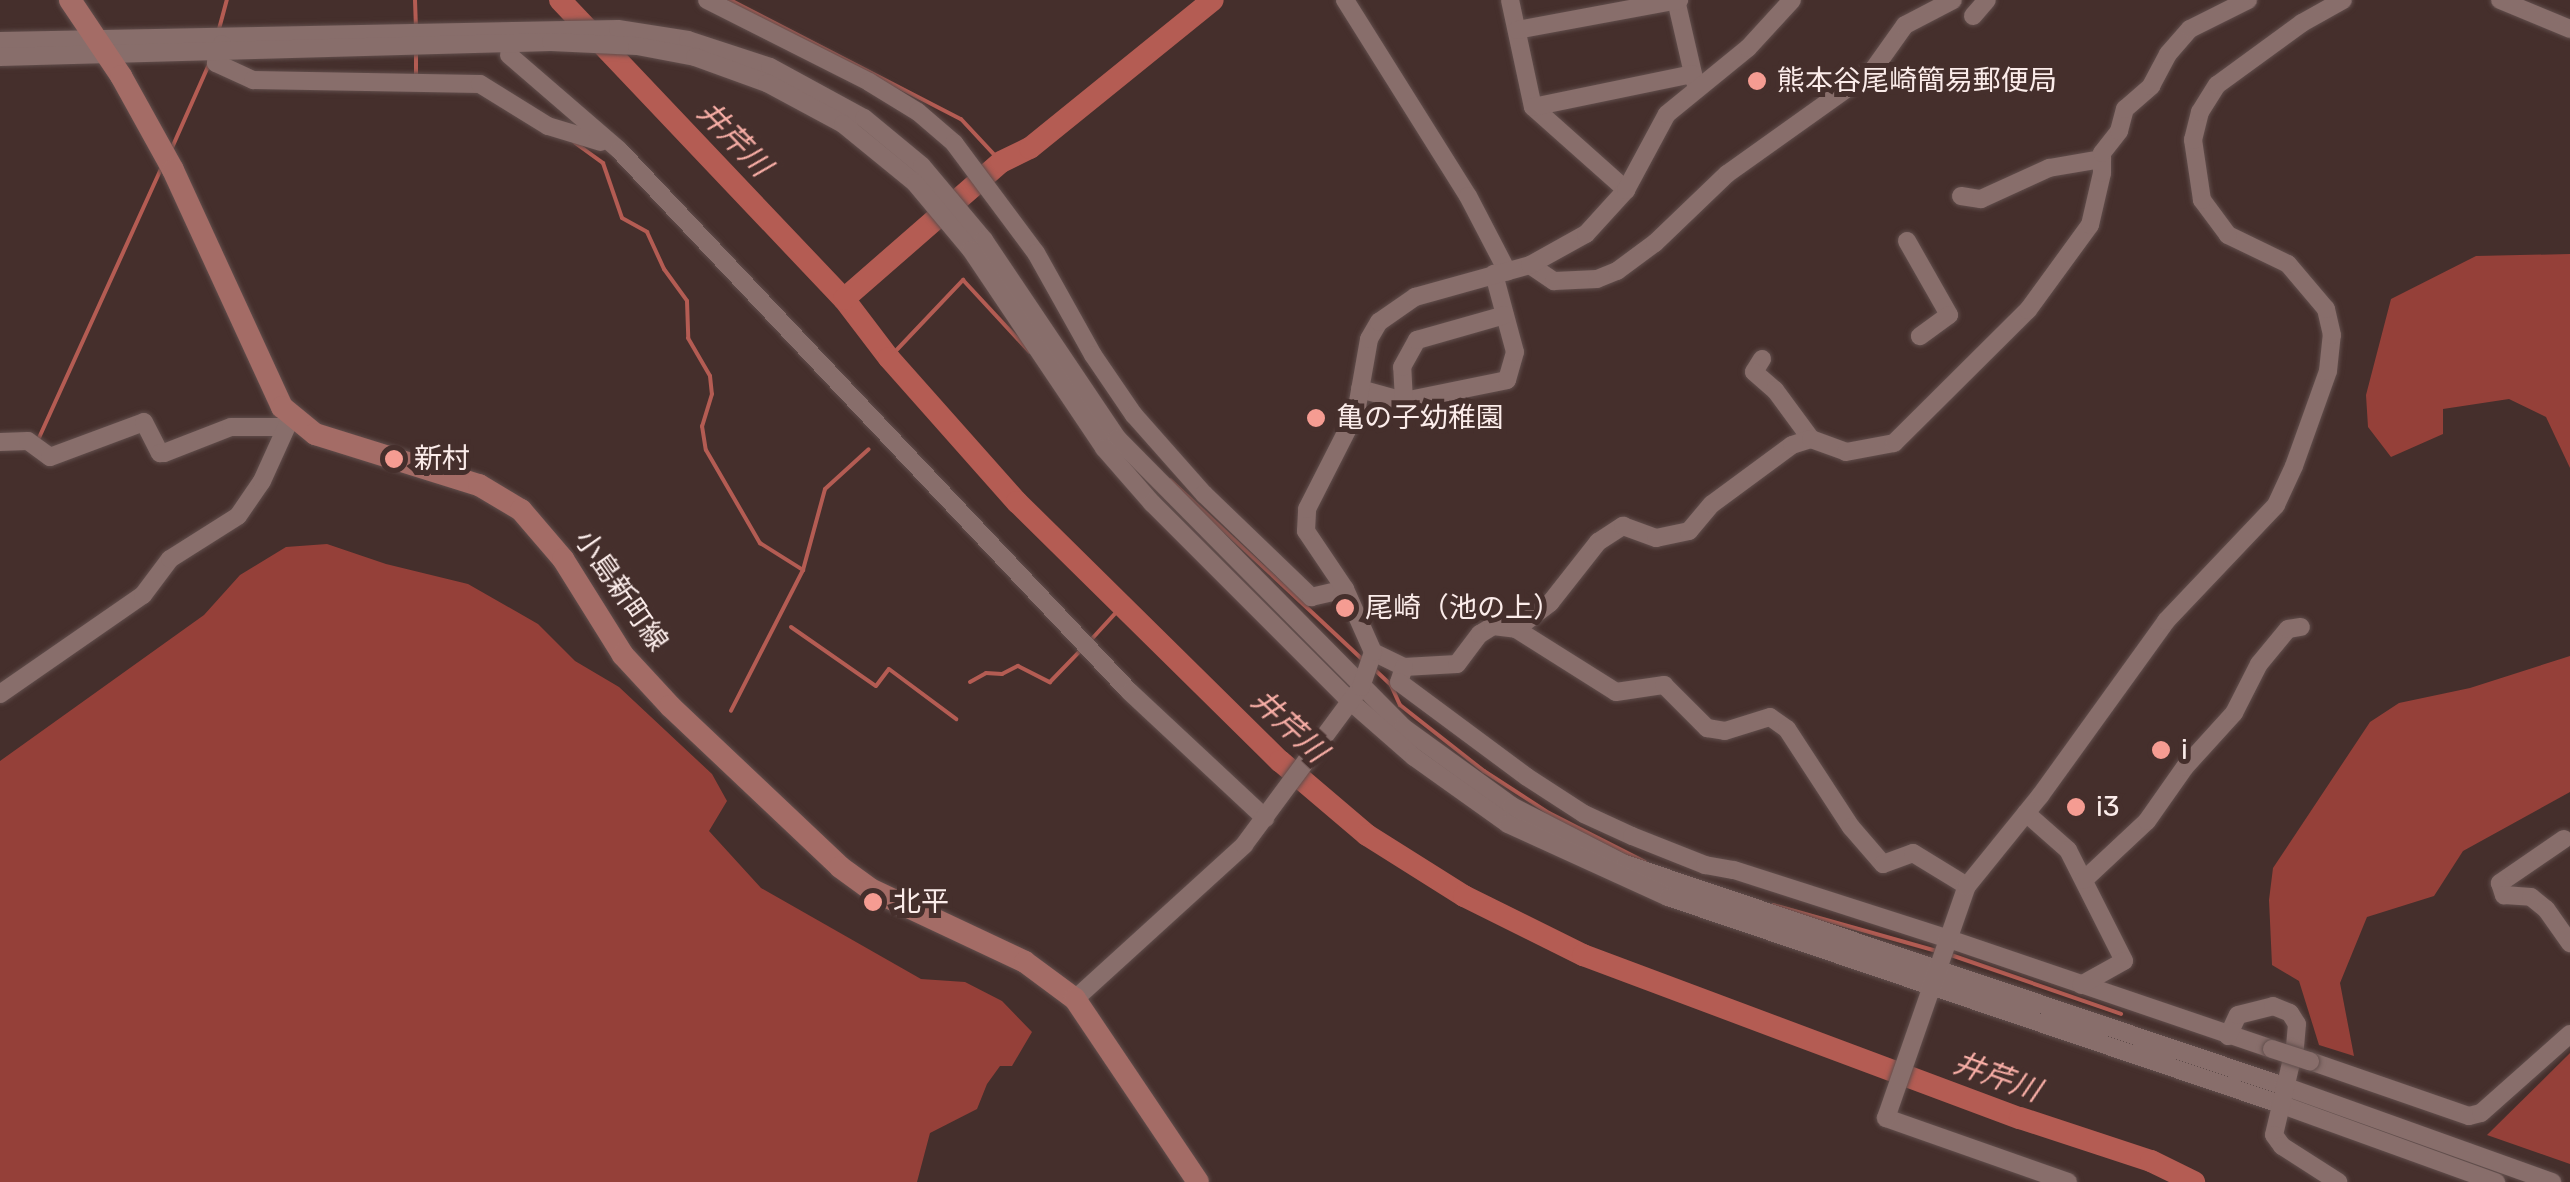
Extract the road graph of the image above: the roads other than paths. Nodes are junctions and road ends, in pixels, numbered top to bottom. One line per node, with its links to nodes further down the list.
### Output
1 (70, 0): 18 (main road, 小島新町線)
2 (706, 0): 37 (street)
3 (1345, 0): 28 (street)
4 (1510, 0): 14 (street)
5 (1677, 0): 14 (street); 20 (street)
6 (1792, 0): 20 (street)
7 (1953, 0): 27 (street)
8 (1986, 0): 12 (street)
9 (2248, 0): 23 (street)
10 (2343, 0): 46 (street)
11 (2500, 0): 13 (street)
12 (1972, 16)
13 (2570, 29)
14 (1517, 30): 21 (street)
15 (0, 41): 18 (street)
16 (497, 42): 17 (street); 22 (street); 43 (street)
17 (222, 44): 18 (street); 22 (street)
18 (100, 46): 19 (street); 34 (main road, 小島新町線)
19 (0, 58)
20 (1695, 82): 21 (street); 24 (street)
21 (1533, 107): 24 (street)
22 (619, 150): 47 (street)
23 (2102, 159): 25 (street); 35 (street)
24 (1626, 190): 27 (street)
25 (1961, 196)
26 (1907, 241): 30 (street)
27 (1530, 265): 28 (street)
28 (1500, 273): 29 (street); 32 (street)
29 (1504, 315): 33 (street); 33 (street)
30 (1920, 336)
31 (1762, 359): 35 (street)
32 (1360, 388): 33 (street); 37 (street)
33 (1404, 401)
34 (289, 422): 36 (street); 42 (street); 57 (main road, 小島新町線)
35 (1811, 440): 39 (street)
36 (0, 442)
37 (1345, 590): 40 (street)
38 (2301, 627): 50 (street)
39 (1516, 629): 41 (street); 51 (street)
40 (1373, 652): 41 (street); 43 (street)
41 (1404, 667): 44 (street)
42 (0, 694)
43 (1356, 694): 45 (street); 47 (street); 55 (street)
44 (1528, 777): 45 (street); 49 (street)
45 (1512, 806): 52 (street)
46 (2026, 812): 50 (street); 51 (street)
47 (1268, 815): 57 (street)
48 (2564, 839): 54 (street)
49 (1705, 865): 52 (street); 53 (street)
50 (2084, 880): 56 (street)
51 (1967, 886): 53 (street)
52 (1701, 891): 55 (street)
53 (1949, 939): 55 (street); 56 (street)
54 (2570, 943)
55 (1937, 971): 60 (street); 61 (street)
56 (2082, 985): 59 (street)
57 (1075, 999): 62 (main road, 小島新町線)
58 (2570, 1034): 59 (street, bridge)
59 (2228, 1036): 60 (street)
60 (2282, 1095): 64 (street); 65 (street); 66 (street)
61 (2018, 1174): 63 (street)
62 (1198, 1182)
63 (2068, 1182)
64 (2338, 1182)
65 (2496, 1182)
66 (2552, 1182)

